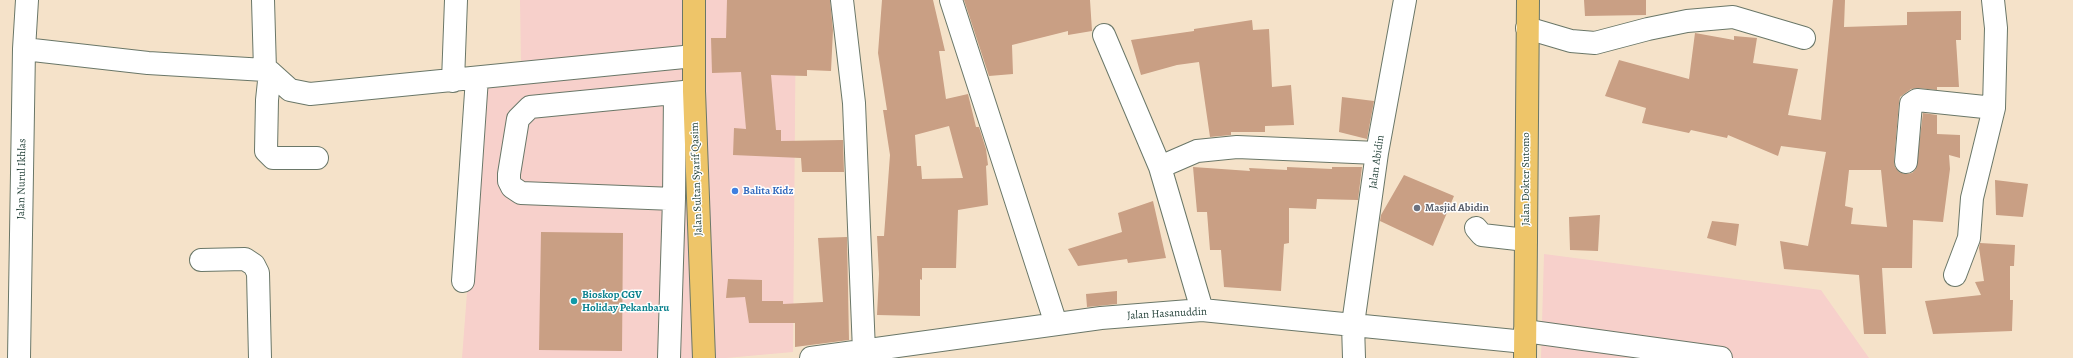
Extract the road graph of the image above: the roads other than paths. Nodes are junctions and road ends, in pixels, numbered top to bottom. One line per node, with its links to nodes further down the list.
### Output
1 (27, 0): 13 (street, Jalan Nurul Ikhlas)
2 (263, 0): 15 (street)
3 (456, 0): 17 (street)
4 (694, 0): 14 (main road, Jalan Sultan Syarif Qasim)
5 (842, 0): 34 (street)
6 (951, 0): 31 (street)
7 (1405, 0): 20 (street, Jalan Abidin)
8 (1528, 0): 10 (main road, Jalan Dokter Sutomo)
9 (1993, 0): 19 (street)
10 (1527, 28): 12 (street); 26 (main road, Jalan Dokter Sutomo)
11 (1104, 35): 23 (street)
12 (1804, 38)
13 (24, 49): 15 (street); 35 (street, Jalan Nurul Ikhlas)
14 (694, 56): 16 (street); 18 (main road, Jalan Sultan Syarif Qasim)
15 (267, 71): 17 (street); 21 (street)
16 (477, 78): 17 (street); 29 (street)
17 (453, 81)
18 (684, 92): 24 (street); 24 (street); 38 (main road, Jalan Sultan Syarif Qasim)
19 (1994, 108): 22 (street); 28 (street)
20 (1378, 153): 23 (street); 32 (street, Jalan Abidin)
21 (317, 158)
22 (1906, 162)
23 (1160, 167): 30 (street)
24 (674, 199): 37 (street)
25 (1476, 228): 26 (street)
26 (1526, 240): 33 (main road, Jalan Dokter Sutomo)
27 (201, 260): 36 (street)
28 (1955, 275)
29 (463, 281)
30 (1202, 310): 31 (street, Jalan Hasanuddin); 32 (street, Jalan Hasanuddin)
31 (1056, 324): 34 (street, Jalan Hasanuddin)
32 (1354, 324): 33 (street, Jalan Hasanuddin); 40 (street, Jalan Abidin)
33 (1525, 344): 41 (street, Jalan Hasanuddin)
34 (864, 351): 39 (street, Jalan Hasanuddin)
35 (19, 358)
36 (260, 358)
37 (669, 358)
38 (704, 358)
39 (811, 358)
40 (1354, 358)
41 (1721, 358)

